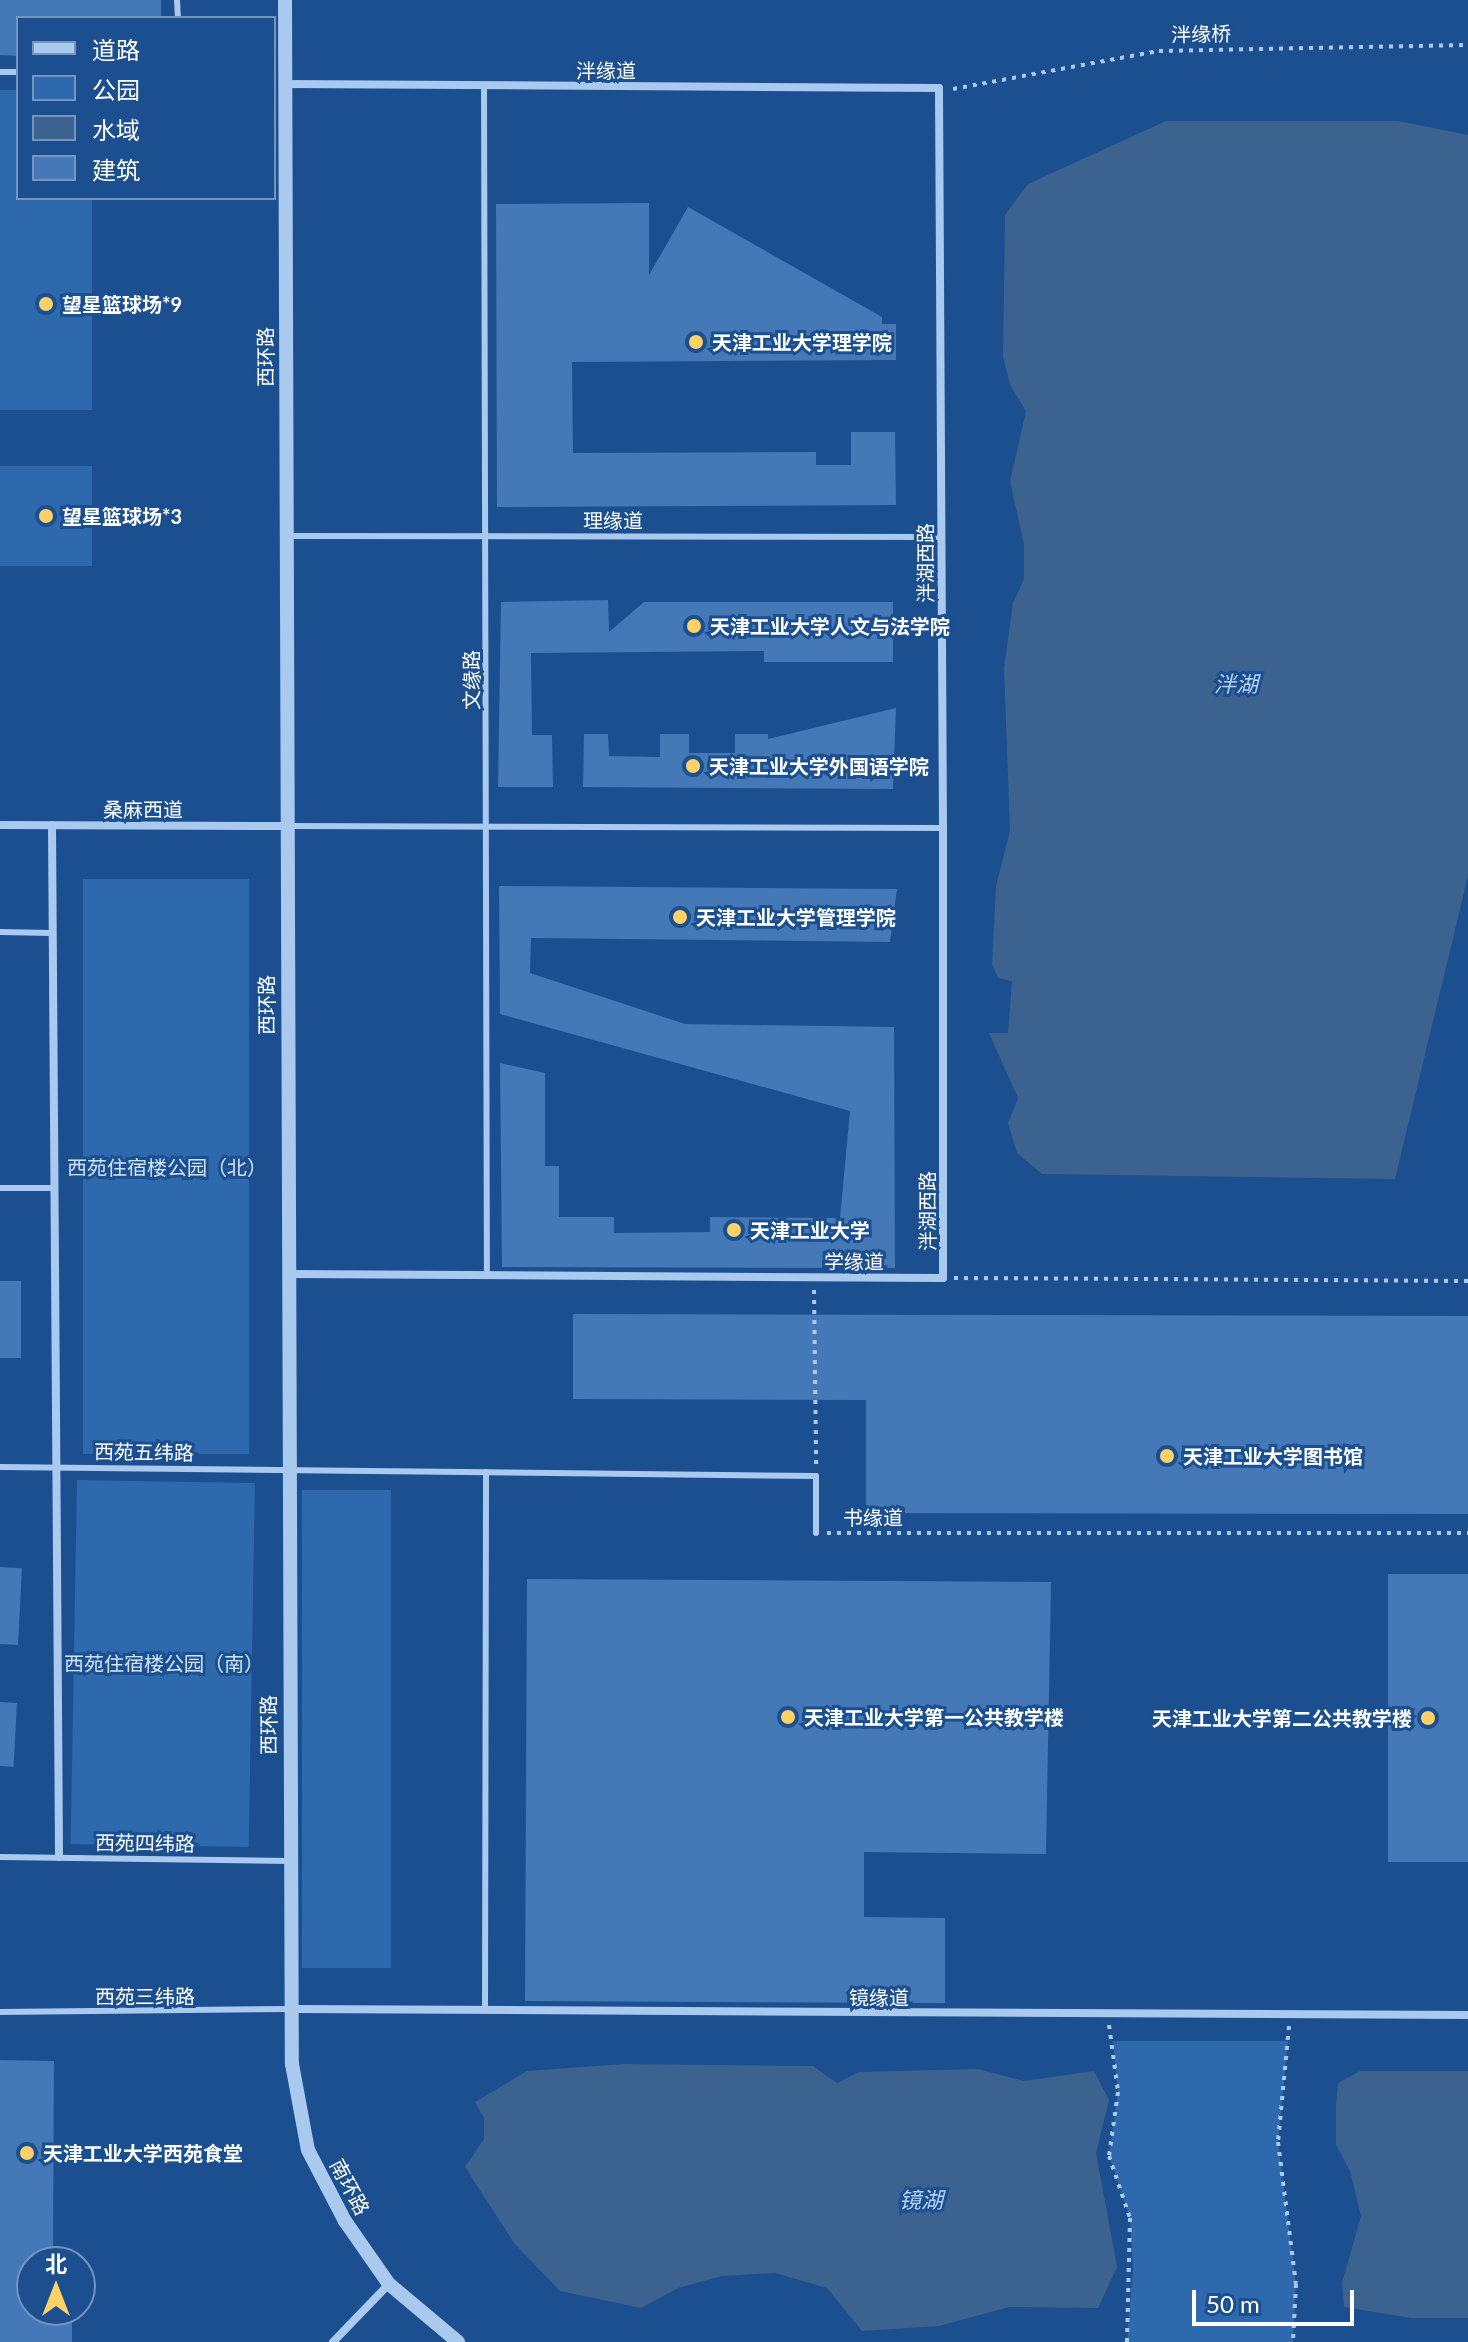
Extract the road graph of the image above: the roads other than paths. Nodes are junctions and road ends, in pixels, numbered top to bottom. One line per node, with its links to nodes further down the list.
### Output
1 (285, 0): 2 (street, 西环路)
2 (280, 82): 3 (street, 泮缘道); 5 (street, 西环路)
3 (484, 85): 4 (street, 泮缘道); 6 (lane, 文缘路)
4 (939, 88): 7 (street, 泮湖西路)
5 (285, 536): 6 (lane, 理缘道); 10 (street, 西环路)
6 (486, 536): 7 (lane, 理缘道); 11 (lane, 文缘路)
7 (941, 537): 12 (street, 泮湖西路)
8 (0, 825): 9 (street, 桑麻西道)
9 (52, 825): 10 (street, 桑麻西道); 14 (street)
10 (285, 826): 11 (lane); 17 (street, 西环路)
11 (487, 826): 12 (lane); 18 (lane, 文缘路)
12 (943, 828): 19 (street, 泮湖西路)
13 (0, 932): 14 (lane)
14 (52, 933): 16 (street)
15 (0, 1188): 16 (lane)
16 (54, 1188): 21 (street)
17 (287, 1274): 18 (street, 学缘道); 22 (street, 西环路)
18 (487, 1275): 19 (street, 学缘道)
19 (943, 1278)
20 (0, 1467): 21 (lane, 西苑五纬路)
21 (56, 1467): 22 (lane, 西苑五纬路); 26 (street)
22 (287, 1469): 23 (lane); 27 (street, 西环路)
23 (486, 1472): 24 (lane, 书缘道); 29 (lane)
24 (816, 1533)
25 (0, 1857): 26 (lane, 西苑四纬路)
26 (59, 1857): 27 (lane, 西苑四纬路)
27 (289, 1861): 28 (street, 西环路)
28 (290, 2009): 29 (street, 镜缘道); 30 (lane, 西苑三纬路); 32 (street, 南环路)
29 (485, 2010): 31 (street, 镜缘道)
30 (0, 2012)
31 (1468, 2015)
32 (389, 2284): 33 (street); 34 (street, 南环路)
33 (333, 2342)
34 (458, 2342)

